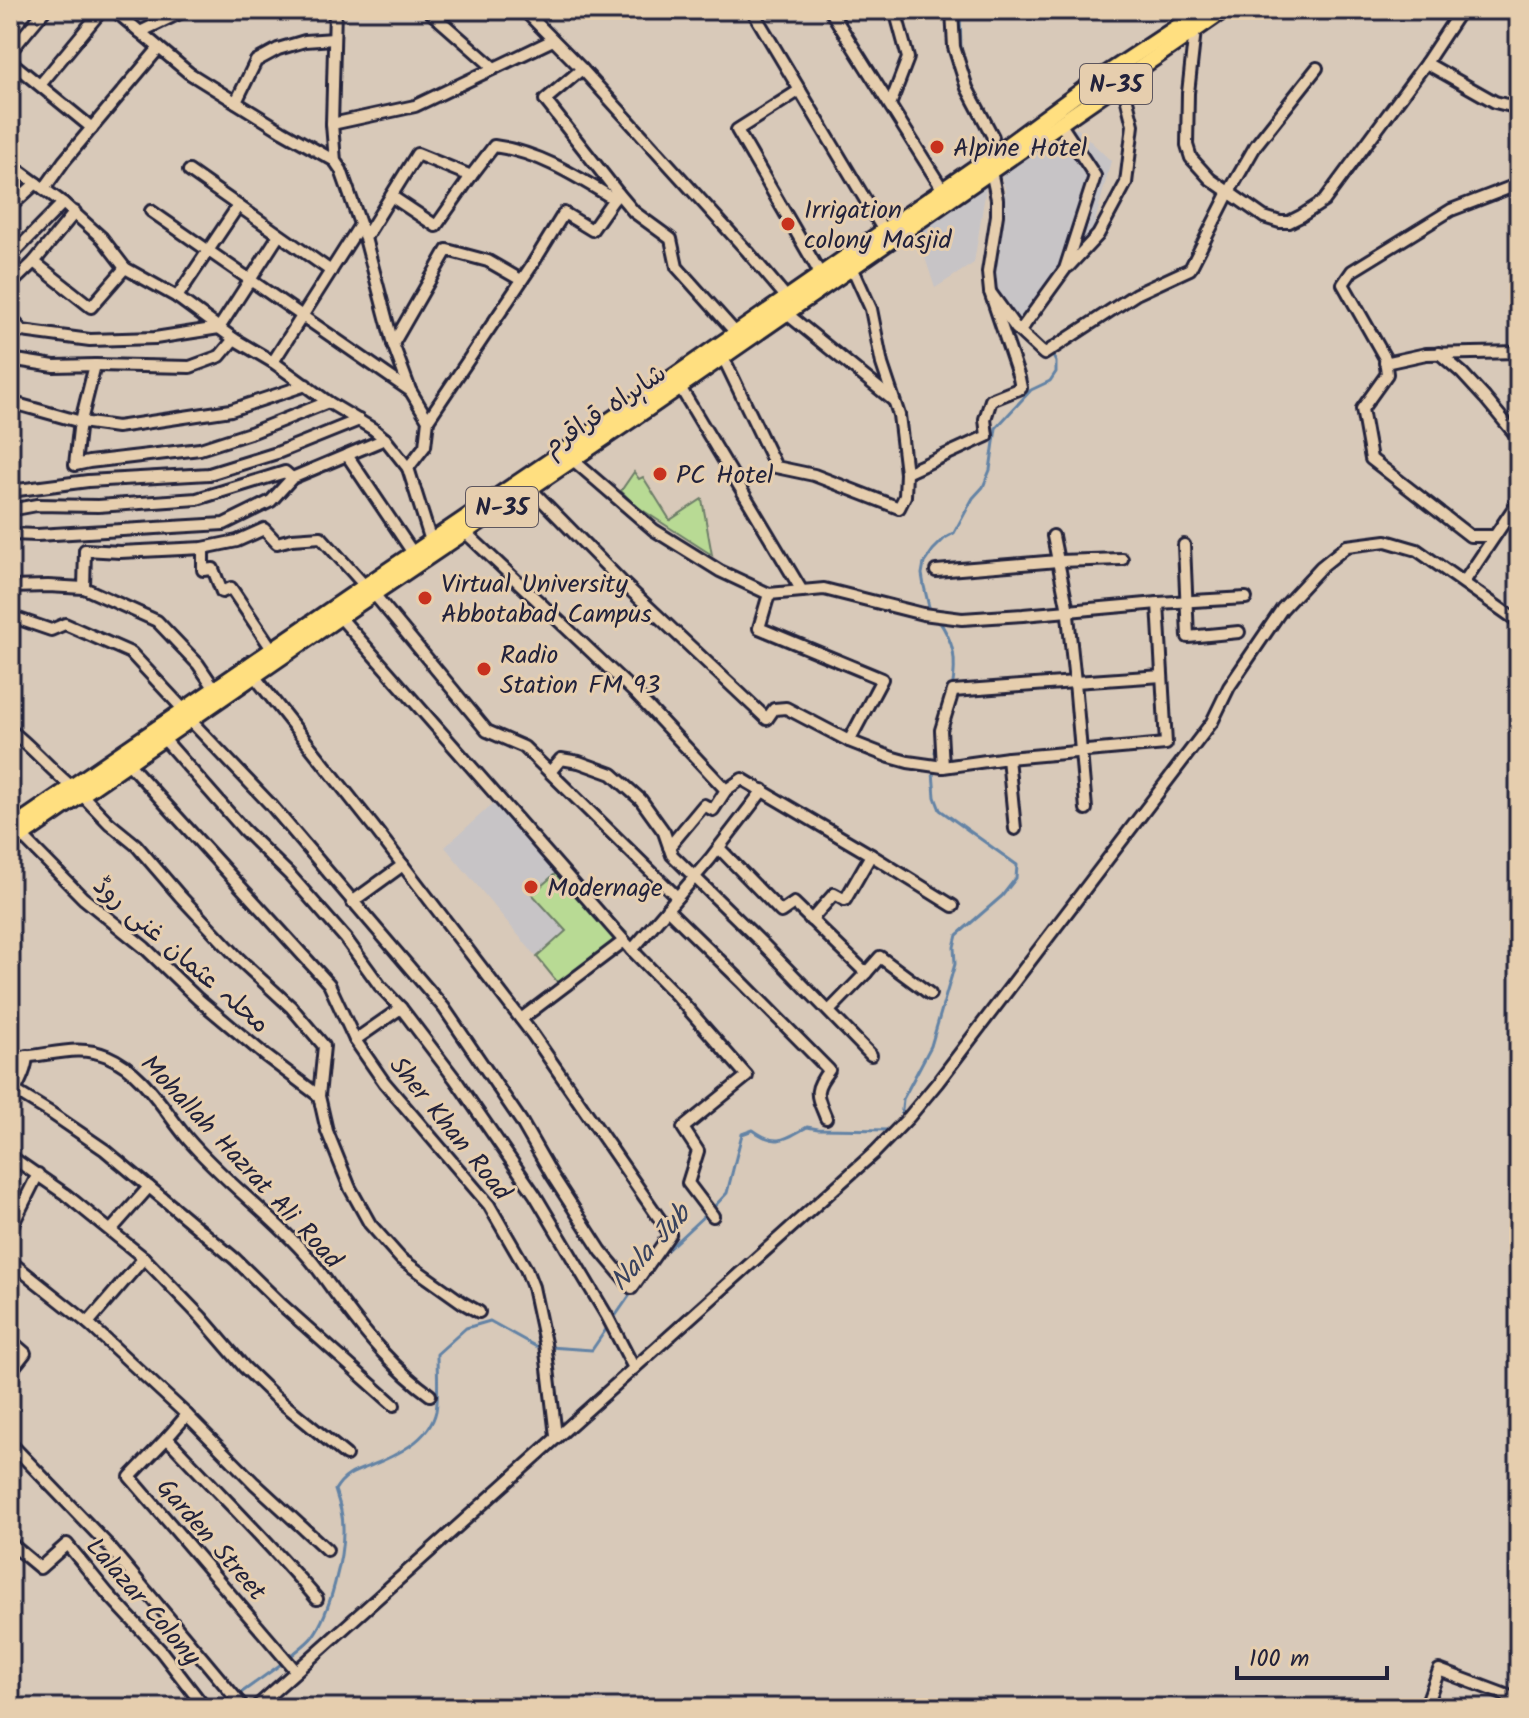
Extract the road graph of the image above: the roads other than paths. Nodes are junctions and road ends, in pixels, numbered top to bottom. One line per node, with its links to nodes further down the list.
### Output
1 (45, 10): 21 (street)
2 (102, 10): 28 (street)
3 (114, 10): 16 (street)
4 (186, 10): 16 (street)
5 (335, 10): 17 (street)
6 (428, 10): 24 (street)
7 (524, 10): 18 (street)
8 (752, 10): 29 (street)
9 (830, 10): 31 (street)
10 (895, 10): 31 (street)
11 (952, 10): 36 (street)
12 (1203, 10): 19 (highway, شاہراہ قراقرم / N-35)
13 (1224, 10): 15 (highway, شاہراہ قراقرم / N-35)
14 (1461, 10): 23 (street)
15 (1195, 30): 19 (highway, شاہراہ قراقرم / N-35); 47 (street)
16 (140, 32): 20 (street)
17 (334, 39): 30 (street); 34 (street)
18 (553, 40): 24 (street); 26 (street)
19 (1170, 40): 27 (highway, شاہراہ قراقرم / N-35); 37 (highway, شاہراہ قراقرم / N-35)
20 (159, 48): 30 (street); 35 (street)
21 (10, 52)
22 (10, 61): 28 (street)
23 (1426, 63): 32 (street); 47 (street)
24 (494, 68): 34 (street)
25 (1317, 68): 47 (street)
26 (582, 69): 49 (street); 72 (street)
27 (1122, 80): 33 (highway, شاہراہ قراقرم / N-35); 64 (street)
28 (40, 85): 35 (street)
29 (800, 90): 56 (street); 66 (street)
30 (236, 102): 38 (street)
31 (890, 105): 46 (street)
32 (1519, 108)
33 (1060, 123): 37 (highway, شاہراہ قراقرم / N-35); 64 (street)
34 (332, 124): 38 (street)
35 (92, 128): 44 (street)
36 (993, 137)
37 (1008, 152): 39 (highway, شاہراہ قراقرم / N-35)
38 (335, 161): 55 (street)
39 (992, 165): 46 (highway, شاہراہ قراقرم / N-35); 62 (highway, شاہراہ قراقرم / N-35); 70 (street)
40 (189, 171): 51 (street)
41 (1519, 174): 45 (street)
42 (471, 176): 48 (street); 48 (street); 49 (street)
43 (10, 179): 44 (street)
44 (40, 186): 50 (street); 52 (street)
45 (1513, 186): 85 (street)
46 (943, 190): 56 (highway, شاہراہ قراقرم / N-35)
47 (1229, 192): 76 (street)
48 (391, 196): 58 (street)
49 (616, 196): 68 (street); 77 (street)
50 (63, 203): 54 (street); 60 (street)
51 (238, 206): 57 (street); 59 (street)
52 (10, 207)
53 (151, 211): 59 (street)
54 (75, 212): 61 (street); 63 (street)
55 (360, 225): 58 (street); 65 (street)
56 (884, 231): 66 (highway, شاہراہ قراقرم / N-35)
57 (279, 235): 65 (street); 67 (street)
58 (365, 238): 79 (street)
59 (208, 250): 67 (street); 71 (street)
60 (10, 257)
61 (34, 262): 63 (street); 69 (street)
62 (852, 267): 72 (highway, شاہراہ قراقرم / N-35); 92 (street)
63 (125, 268): 71 (street)
64 (1065, 269): 76 (street)
65 (331, 271): 74 (street)
66 (821, 275): 72 (highway, شاہراہ قراقرم / N-35)
67 (250, 280): 74 (street); 75 (street)
68 (521, 280): 79 (street); 94 (street)
69 (10, 285)
70 (990, 292): 76 (street); 101 (street)
71 (177, 297): 75 (street)
72 (786, 306): 77 (highway, شاہراہ قراقرم / N-35); 82 (highway, شاہراہ قراقرم / N-35); 92 (street)
73 (10, 316): 75 (street)
74 (302, 317): 84 (street); 89 (street)
75 (219, 328): 78 (street)
76 (1020, 331)
77 (736, 333): 111 (highway, شاہراہ قراقرم / N-35)
78 (234, 339): 84 (street); 86 (street)
79 (393, 344): 89 (street)
80 (1519, 352): 81 (street)
81 (1439, 353): 85 (street); 97 (street)
82 (723, 357): 88 (highway, شاہراہ قراقرم / N-35); 101 (street)
83 (10, 359): 86 (street)
84 (273, 362): 87 (street)
85 (1385, 363): 110 (street)
86 (95, 365): 95 (street)
87 (306, 385): 91 (street); 95 (street)
88 (680, 387): 99 (highway, شاہراہ قراقرم / N-35); 122 (street)
89 (410, 390): 94 (street)
90 (10, 402): 95 (street)
91 (328, 402): 93 (street); 95 (street)
92 (895, 402): 101 (street)
93 (359, 420): 96 (street); 104 (street)
94 (428, 420): 100 (street)
95 (81, 422)
96 (385, 439): 98 (street); 100 (street)
97 (1519, 439)
98 (347, 455): 102 (street); 114 (street)
99 (573, 460): 103 (highway, شاہراہ قراقرم / N-35); 123 (street)
100 (408, 468): 111 (street)
101 (906, 473)
102 (292, 478): 106 (street); 108 (street)
103 (530, 488): 107 (highway, شاہراہ قراقرم / N-35); 141 (street)
104 (10, 491)
105 (1519, 500): 110 (street)
106 (10, 510)
107 (465, 532): 121 (highway, شاہراہ قراقرم / N-35); 147 (street)
108 (10, 534)
109 (1053, 536): 116 (street)
110 (1494, 536): 118 (street)
111 (431, 541): 114 (highway, شاہراہ قراقرم / N-35)
112 (1184, 545): 126 (street)
113 (203, 548): 120 (street); 121 (street); 133 (street)
114 (413, 553): 121 (highway, شاہراہ قراقرم / N-35)
115 (1122, 559): 116 (street)
116 (1058, 561): 117 (street); 128 (street)
117 (936, 571)
118 (1464, 582): 131 (street); 187 (street)
119 (10, 587): 120 (street)
120 (84, 588): 137 (street)
121 (369, 590): 125 (highway, شاہراہ قراقرم / N-35); 146 (street)
122 (802, 591): 123 (street); 128 (street)
123 (769, 594): 141 (street)
124 (1246, 598): 126 (street)
125 (354, 600): 130 (highway, شاہراہ قراقرم / N-35); 133 (highway, شاہراہ قراقرم / N-35)
126 (1186, 601): 127 (street); 132 (street)
127 (1158, 603): 128 (street); 134 (street)
128 (1067, 610): 136 (street)
129 (10, 616): 138 (street)
130 (340, 617): 135 (highway, شاہراہ قراقرم / N-35); 163 (street)
131 (1519, 622)
132 (1239, 632)
133 (272, 649): 137 (highway, شاہراہ قراقرم / N-35)
134 (1162, 676): 136 (street); 142 (street)
135 (255, 677): 138 (highway, شاہراہ قراقرم / N-35); 156 (street)
136 (1075, 682): 142 (street); 145 (street)
137 (215, 689): 138 (highway, شاہراہ قراقرم / N-35)
138 (187, 715): 140 (highway, شاہراہ قراقرم / N-35); 149 (highway, شاہراہ قراقرم / N-35); 159 (street)
139 (10, 730): 149 (street)
140 (164, 739): 144 (highway, شاہراہ قراقرم / N-35); 166 (street, Sher Khan Road)
141 (849, 741): 145 (street)
142 (1082, 752): 143 (street); 150 (street)
143 (1008, 758): 145 (street); 151 (street)
144 (128, 763): 149 (highway, شاہراہ قراقرم / N-35); 169 (street)
145 (943, 767)
146 (550, 772): 153 (street); 158 (street)
147 (726, 790): 148 (street); 153 (street)
148 (763, 790): 154 (street); 155 (street)
149 (77, 791): 152 (highway, شاہراہ قراقرم / N-35); 174 (street)
150 (1086, 809)
151 (1015, 829)
152 (14, 837): 174 (street, محلہ عثمان غنی روڈ)
153 (669, 847): 157 (street)
154 (719, 848): 157 (street); 162 (street)
155 (871, 855): 160 (street); 162 (street)
156 (403, 865): 159 (street); 168 (street)
157 (696, 876): 158 (street); 167 (street)
158 (677, 897): 161 (street)
159 (352, 902): 168 (street)
160 (953, 906)
161 (667, 909): 163 (street); 175 (street)
162 (811, 920): 164 (street)
163 (628, 946): 168 (street); 179 (street)
164 (866, 973): 165 (street); 167 (street)
165 (930, 994)
166 (401, 1008): 169 (street, Sher Khan Road); 187 (street, Sher Khan Road)
167 (829, 1011): 170 (street)
168 (521, 1019)
169 (355, 1040): 192 (street, Sher Khan Road)
170 (871, 1055)
171 (27, 1056): 172 (street, Mohallah Hazrat Ali Road); 173 (street); 189 (street, Mohallah Hazrat Ali Road)
172 (10, 1057)
173 (12, 1096): 178 (street)
174 (319, 1096): 184 (street)
175 (826, 1118)
176 (10, 1156): 177 (street)
177 (38, 1174): 180 (street); 181 (street)
178 (149, 1187): 181 (street); 190 (street)
179 (713, 1216)
180 (10, 1230)
181 (111, 1230): 182 (street)
182 (144, 1258): 185 (street); 195 (street)
183 (10, 1261): 185 (street)
184 (479, 1312)
185 (88, 1323): 191 (street)
186 (10, 1340): 188 (street)
187 (634, 1368): 192 (street)
188 (10, 1372)
189 (430, 1395)
190 (394, 1405)
191 (187, 1415): 193 (street, Garden Street); 197 (street)
192 (556, 1436): 199 (street)
193 (167, 1438): 198 (street, Garden Street); 199 (street, Garden Street)
194 (10, 1443): 202 (street)
195 (346, 1455)
196 (10, 1543): 201 (street, Lalazar Colony)
197 (327, 1550)
198 (317, 1599)
199 (295, 1670): 203 (street)
200 (1519, 1700): 204 (street)
201 (205, 1708)
202 (244, 1708)
203 (255, 1708)
204 (1425, 1708)

